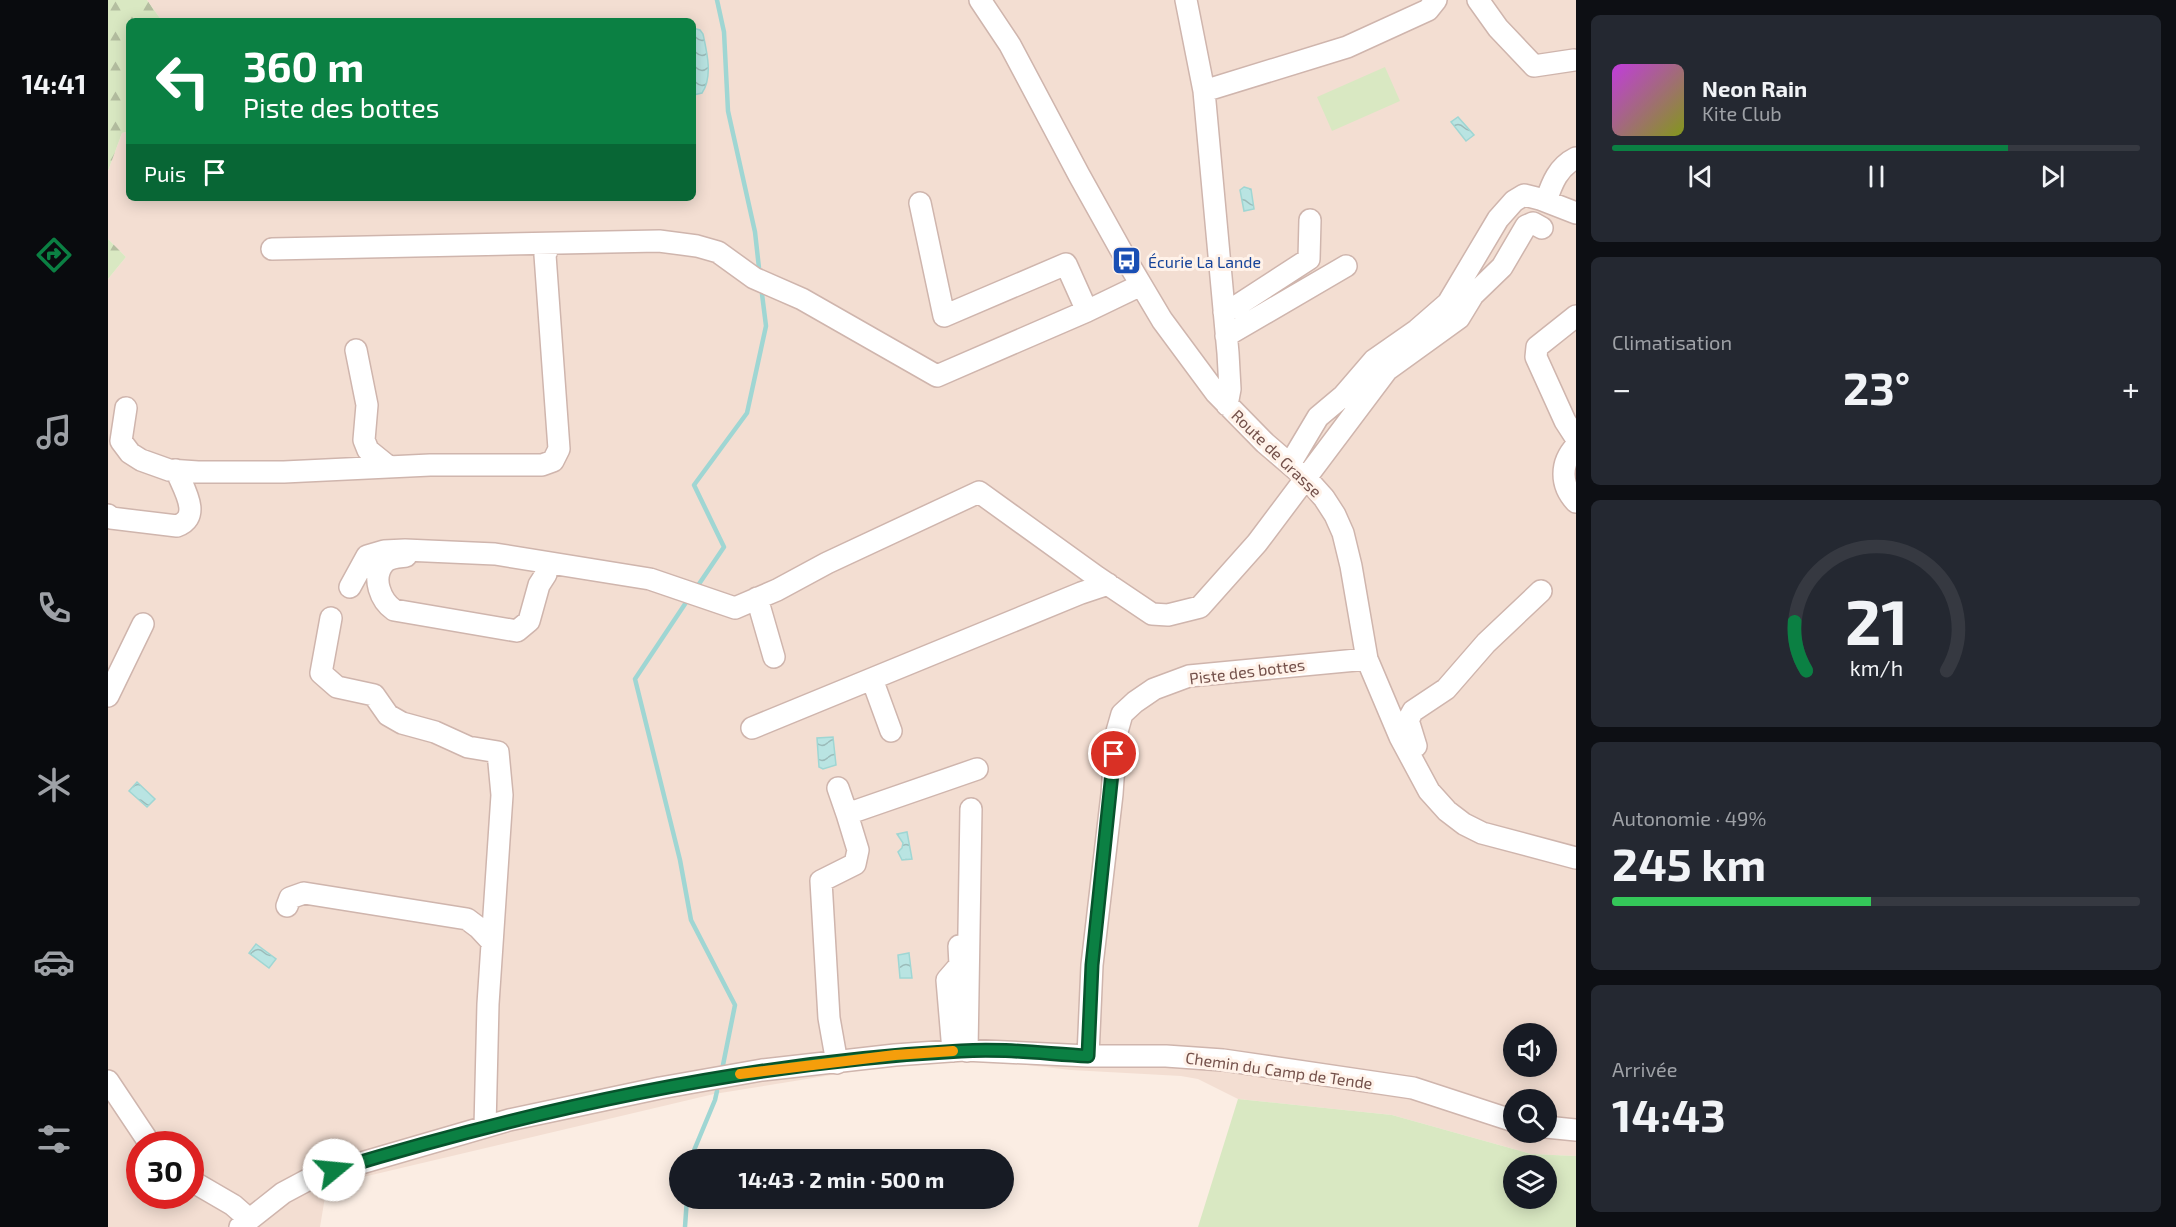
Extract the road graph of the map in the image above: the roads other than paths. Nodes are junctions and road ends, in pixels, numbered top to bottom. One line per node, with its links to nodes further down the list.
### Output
1 (980, 0): 16 (street, Route de Grasse)
2 (1186, 0): 6 (street)
3 (1436, 0): 6 (street)
4 (1478, 0): 5 (street)
5 (1574, 60)
6 (1204, 91): 18 (street)
7 (1576, 158): 8 (street)
8 (1546, 201): 10 (street); 27 (street)
9 (920, 203): 17 (street)
10 (1576, 213)
11 (1310, 220): 18 (street)
12 (1542, 228): 30 (street)
13 (550, 244): 14 (street); 17 (street); 28 (street)
14 (272, 249)
15 (1346, 266): 20 (street)
16 (1141, 285): 17 (street); 22 (street, Route de Grasse)
17 (1087, 311)
18 (1224, 312): 20 (street)
19 (1576, 316): 25 (street)
20 (1227, 344): 22 (street); 23 (street)
21 (356, 350): 28 (street)
22 (1201, 375): 23 (street, Route de Grasse)
23 (1227, 405): 27 (street, Route de Grasse)
24 (126, 408): 29 (street)
25 (1576, 438)
26 (1576, 446): 31 (street)
27 (1290, 464): 30 (street, Route de Grasse)
28 (389, 467): 29 (street)
29 (176, 470): 32 (street)
30 (1307, 479): 34 (street); 42 (street, Route de Grasse)
31 (1576, 502)
32 (108, 515)
33 (546, 574): 33 (street); 36 (street)
34 (1108, 584): 38 (street); 43 (street)
35 (350, 587): 36 (street)
36 (673, 588): 38 (street)
37 (1541, 591): 48 (street)
38 (757, 598): 41 (street)
39 (331, 618): 55 (street)
40 (143, 624): 44 (street)
41 (774, 657)
42 (1367, 658): 48 (street, Route de Grasse); 58 (street, Piste des bottes)
43 (872, 679): 45 (street); 46 (street)
44 (108, 696)
45 (752, 728)
46 (891, 731)
47 (977, 769): 51 (street)
48 (1416, 770): 52 (street, Route de Grasse)
49 (838, 788): 51 (street)
50 (971, 809): 57 (street)
51 (847, 814): 59 (street)
52 (1576, 858)
53 (336, 886): 55 (street)
54 (287, 906): 55 (street)
55 (492, 932): 62 (street)
56 (958, 934): 57 (street)
57 (960, 1051): 58 (street, Chemin du Camp de Tende); 59 (street, Chemin du Camp de Tende)
58 (1088, 1056): 61 (street, Chemin du Camp de Tende)
59 (837, 1063): 62 (street, Chemin du Camp de Tende)
60 (108, 1080): 65 (street)
61 (1503, 1117)
62 (485, 1127): 67 (street, Chemin du Camp de Tende)
63 (1557, 1128): 64 (street)
64 (1576, 1130)
65 (141, 1131)
66 (204, 1188): 67 (street)
67 (244, 1223)

